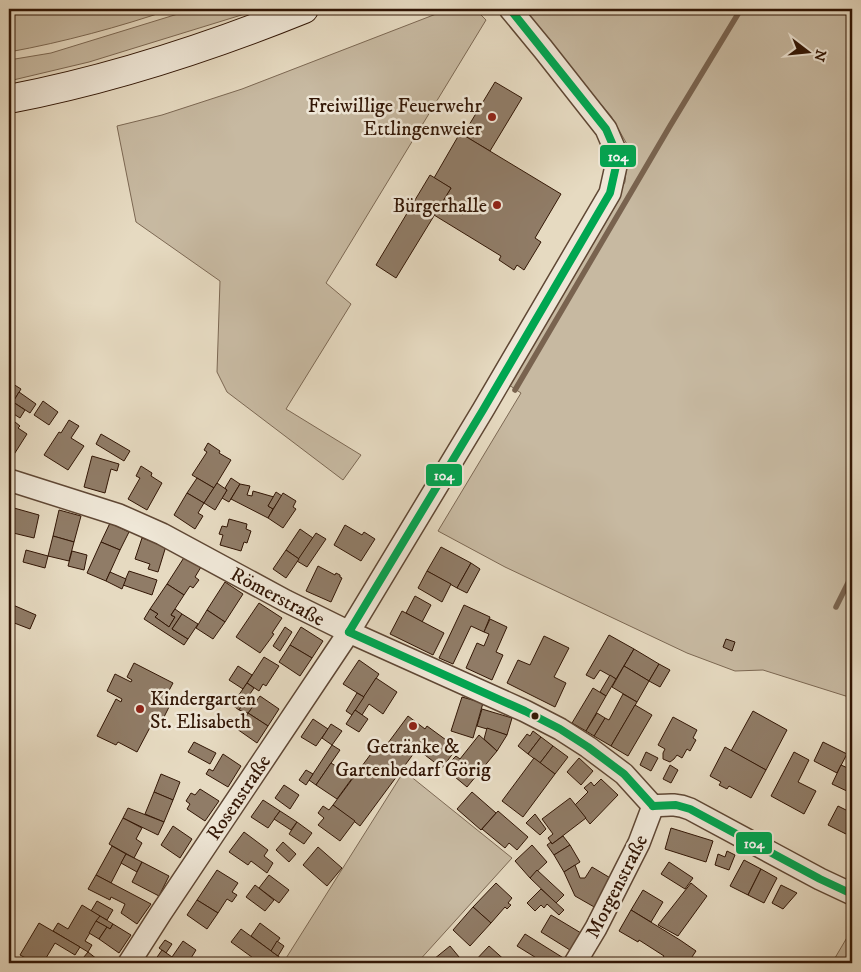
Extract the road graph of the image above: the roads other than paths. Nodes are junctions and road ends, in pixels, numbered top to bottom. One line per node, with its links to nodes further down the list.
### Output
1 (304, 9): 3 (main road)
2 (510, 9): 5 (street, Rosenstraße)
3 (9, 99)
4 (9, 480): 5 (street, Römerstraße)
5 (349, 632): 6 (street, Römerstraße); 8 (street, Rosenstraße)
6 (653, 806): 7 (street); 9 (street, Morgenstraße)
7 (852, 894)
8 (129, 963)
9 (575, 963)

